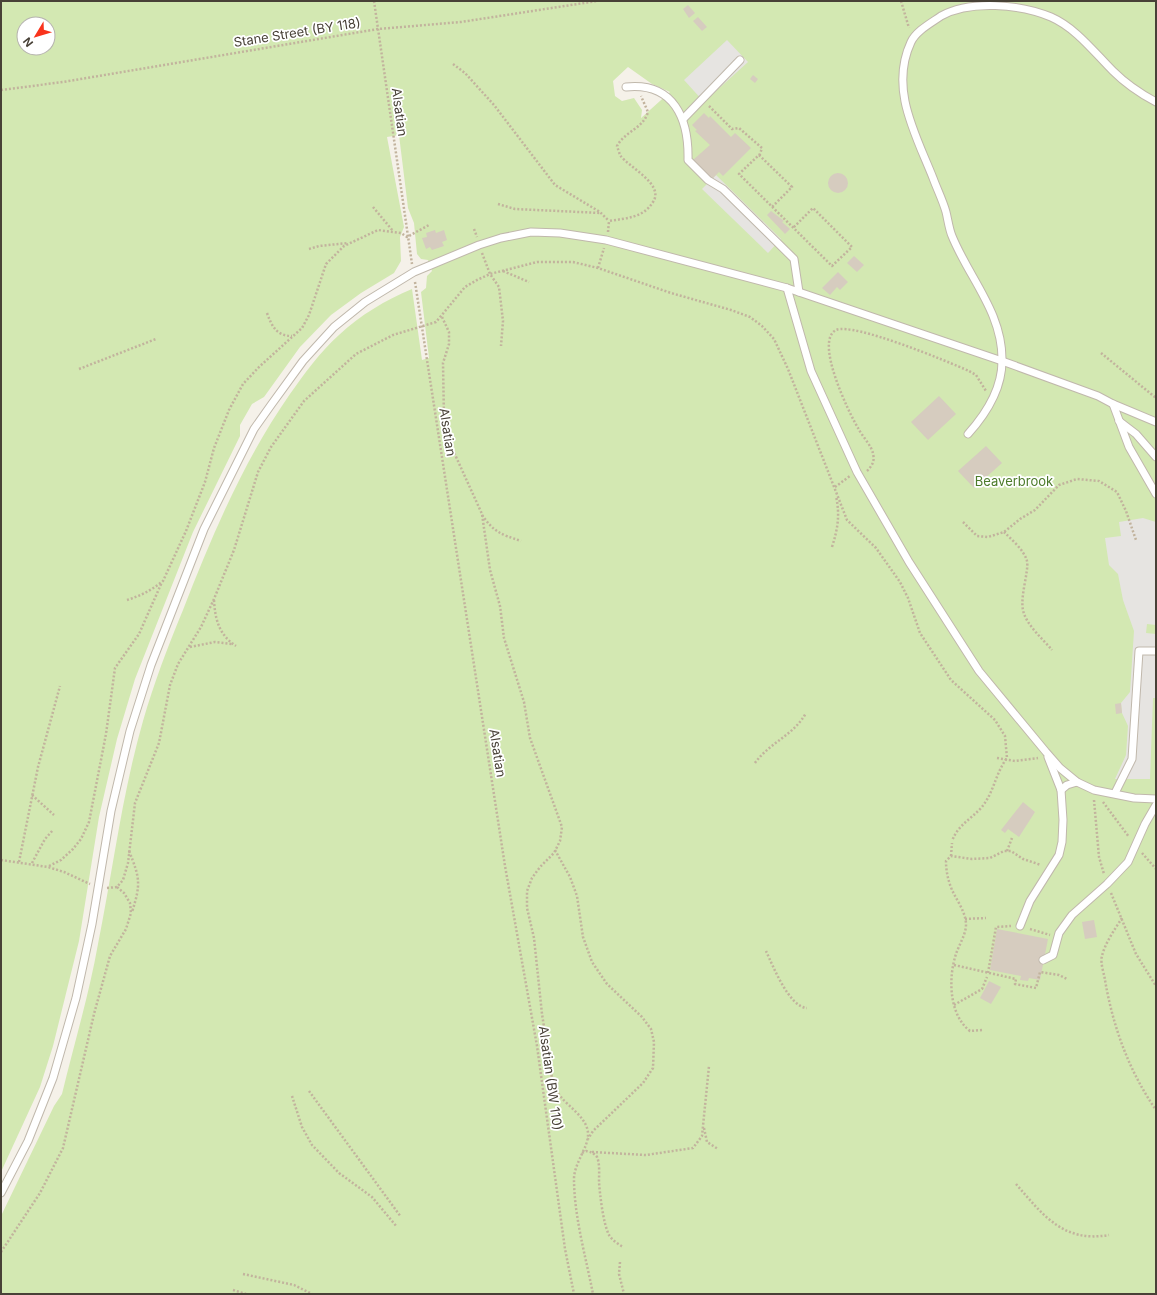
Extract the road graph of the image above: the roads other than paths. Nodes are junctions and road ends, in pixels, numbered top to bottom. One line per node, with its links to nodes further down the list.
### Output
1 (740, 60): 4 (lane)
2 (626, 87): 4 (lane)
3 (1156, 102): 7 (lane)
4 (683, 119): 6 (lane)
5 (787, 288): 6 (lane); 15 (lane); 23 (lane)
6 (799, 292): 7 (lane)
7 (1002, 361): 8 (lane); 11 (lane)
8 (1113, 404): 9 (lane); 10 (lane)
9 (1119, 421): 12 (lane); 13 (lane)
10 (1156, 422)
11 (968, 434)
12 (1156, 457)
13 (1156, 494)
14 (1156, 651): 18 (lane)
15 (1046, 752): 16 (lane); 17 (lane)
16 (1077, 782): 17 (lane); 18 (lane)
17 (1061, 790): 21 (lane)
18 (1115, 793): 19 (lane)
19 (1156, 800)
20 (1156, 805): 22 (lane)
21 (1020, 926)
22 (1043, 960)
23 (1, 1192)

